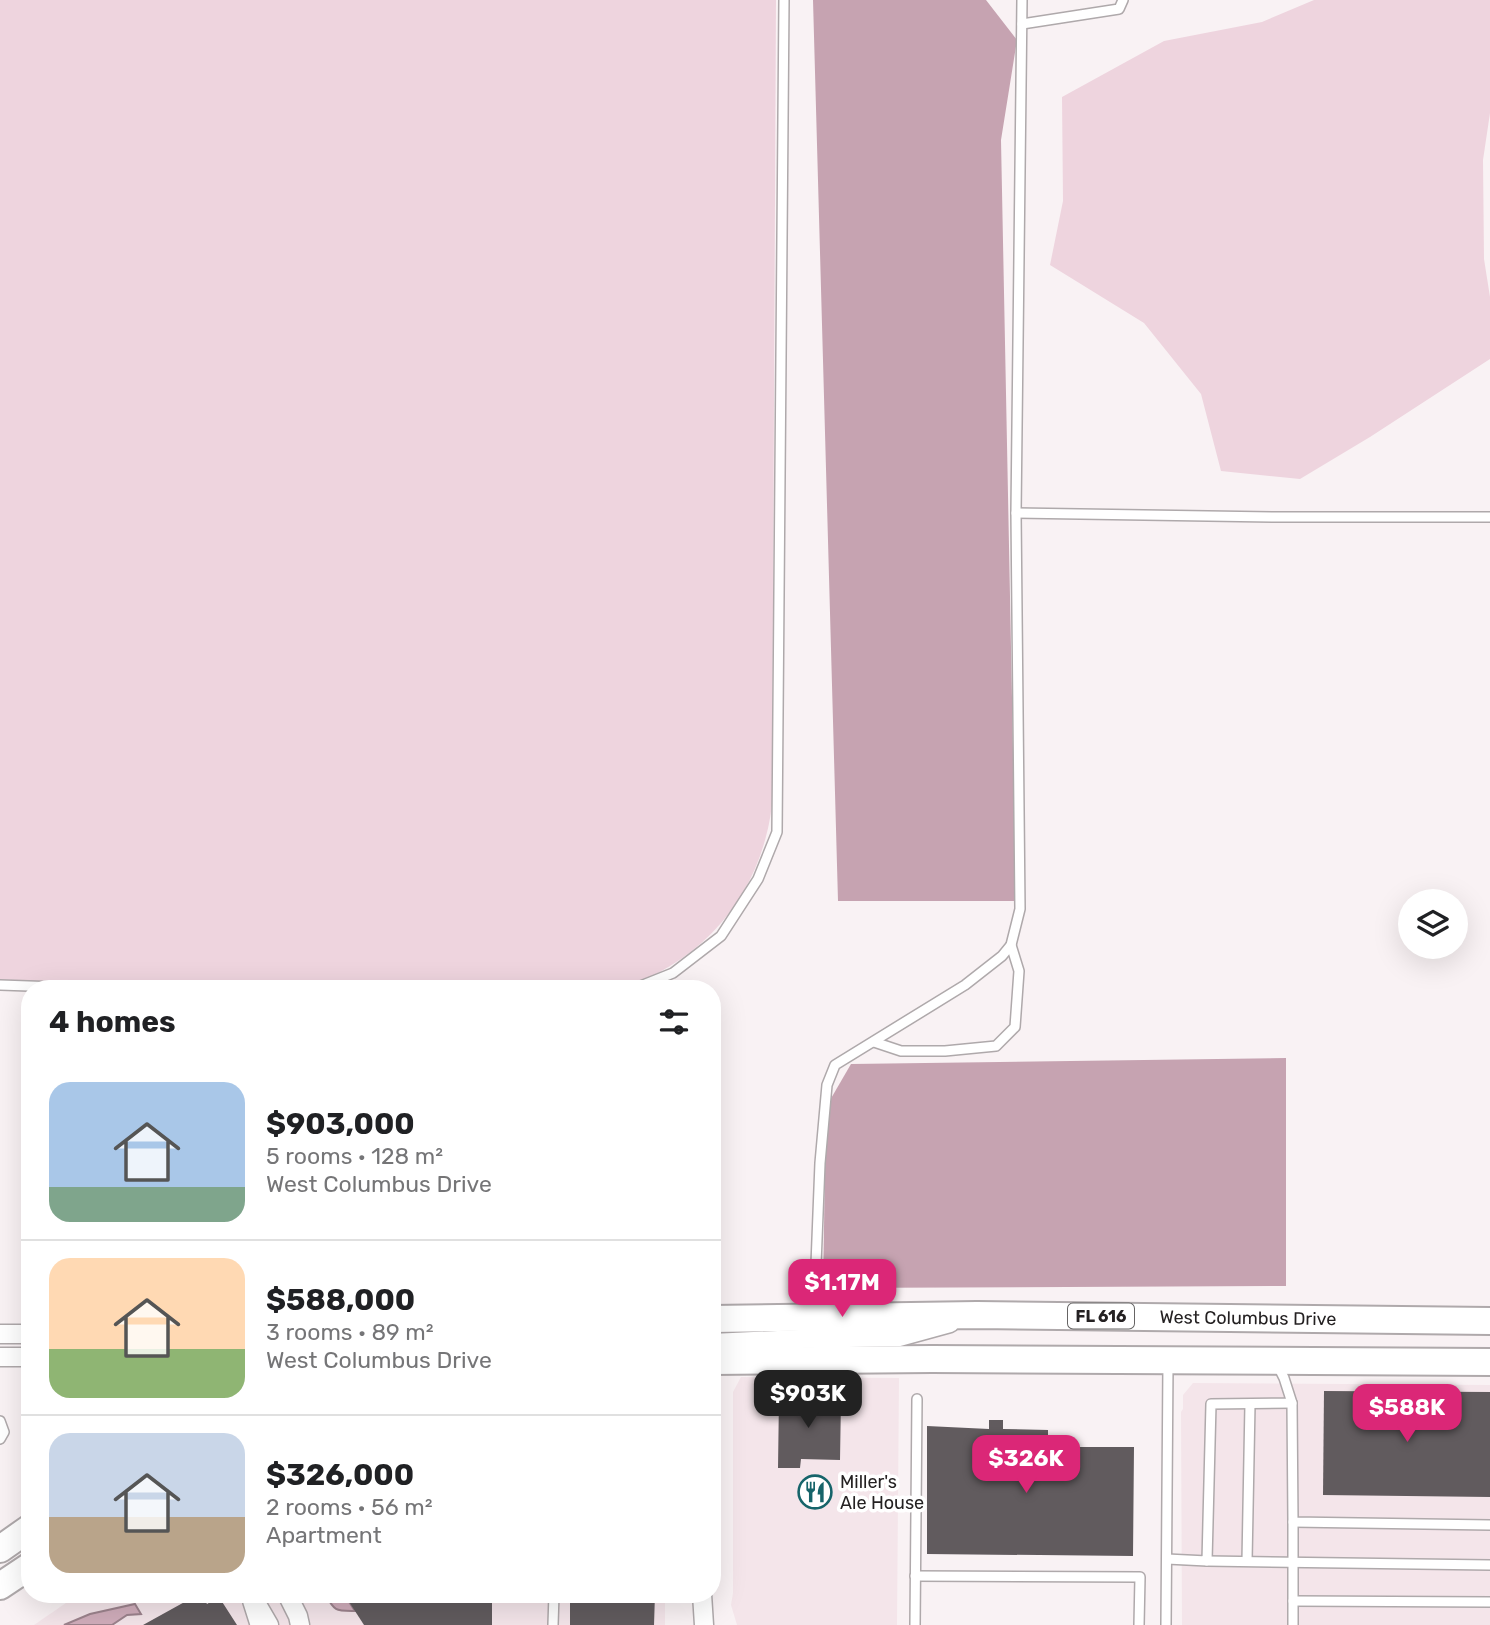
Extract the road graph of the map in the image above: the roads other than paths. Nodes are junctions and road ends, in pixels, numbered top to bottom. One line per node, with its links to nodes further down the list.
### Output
1 (784, 0): 8 (lane)
2 (1022, 0): 4 (lane)
3 (1123, 0): 4 (lane)
4 (1022, 24): 5 (lane)
5 (1016, 513): 6 (lane); 7 (lane)
6 (1490, 517)
7 (1012, 945): 11 (lane); 11 (lane)
8 (656, 980)
9 (0, 985): 10 (lane)
10 (21, 986)
11 (874, 1042): 13 (lane)
12 (977, 1315): 13 (main road, West Columbus Drive / FL 616); 15 (main road, West Columbus Drive / FL 616); 18 (street)
13 (813, 1317): 14 (main road, West Columbus Drive / FL 616)
14 (721, 1319)
15 (1490, 1321)
16 (0, 1334): 17 (street)
17 (21, 1334)
18 (721, 1343)
19 (0, 1357): 20 (street)
20 (21, 1357)
21 (1168, 1359): 22 (main road); 23 (main road); 36 (lane)
22 (1274, 1360): 24 (main road); 27 (lane)
23 (721, 1362)
24 (1490, 1362)
25 (917, 1399): 42 (lane)
26 (1250, 1404): 27 (lane); 37 (lane); 38 (lane)
27 (1292, 1404): 31 (lane)
28 (0, 1421): 29 (lane)
29 (0, 1439)
30 (21, 1515): 33 (main road)
31 (1293, 1522): 32 (lane); 39 (lane)
32 (1490, 1525)
33 (0, 1527)
34 (21, 1534): 35 (main road)
35 (0, 1549)
36 (1167, 1559): 37 (lane); 58 (lane)
37 (1207, 1560): 38 (lane)
38 (1247, 1561): 39 (lane)
39 (1293, 1562): 40 (lane); 44 (lane)
40 (1490, 1564)
41 (21, 1572): 43 (main road)
42 (915, 1576): 56 (lane); 57 (lane)
43 (0, 1586)
44 (1293, 1601): 45 (lane); 59 (lane)
45 (1490, 1602)
46 (251, 1603): 51 (lane)
47 (255, 1603): 52 (street)
48 (292, 1603): 53 (street)
49 (554, 1603): 54 (lane)
50 (703, 1603): 55 (street)
51 (255, 1625)
52 (269, 1625)
53 (300, 1625)
54 (553, 1625)
55 (704, 1625)
56 (915, 1625)
57 (1139, 1625)
58 (1167, 1625)
59 (1293, 1625)

